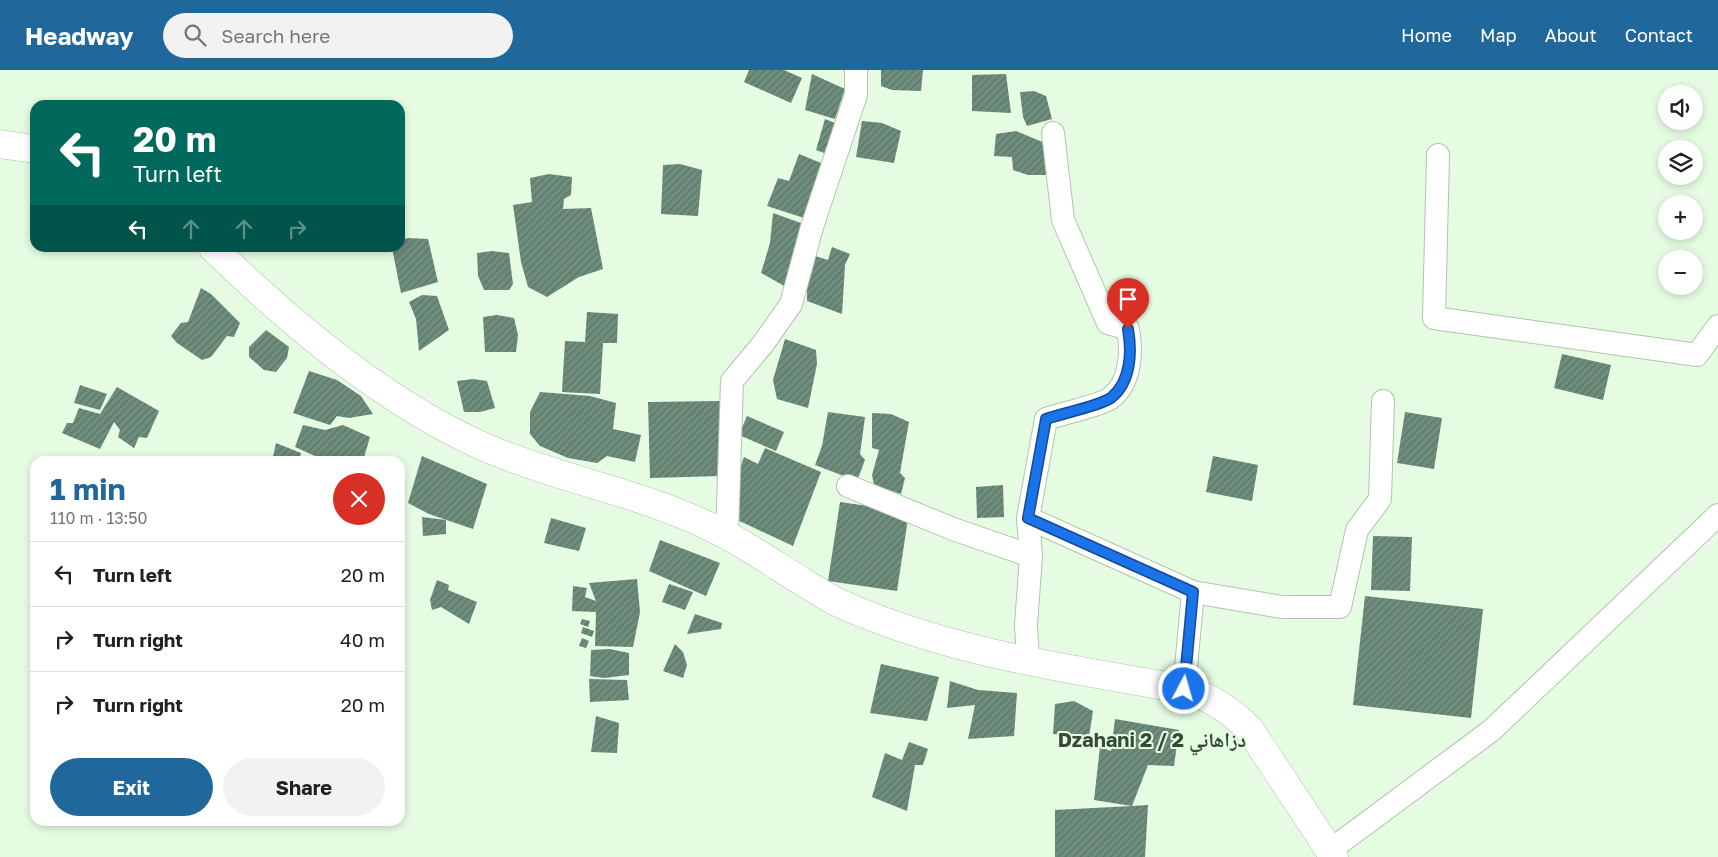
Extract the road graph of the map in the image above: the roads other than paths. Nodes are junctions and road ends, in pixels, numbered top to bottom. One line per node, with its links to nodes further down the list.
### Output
1 (856, 70): 12 (street)
2 (1053, 133): 11 (street)
3 (0, 144): 4 (main road)
4 (30, 148)
5 (1438, 155): 7 (street)
6 (217, 252): 12 (main road)
7 (1718, 326)
8 (1383, 401): 14 (street)
9 (848, 486): 13 (street)
10 (1718, 515): 17 (street)
11 (1028, 518): 13 (street); 14 (street)
12 (727, 536): 15 (main road)
13 (1031, 556): 15 (street)
14 (1193, 592): 16 (street)
15 (1028, 660): 16 (main road)
16 (1184, 689): 17 (main road)
17 (1331, 854)

